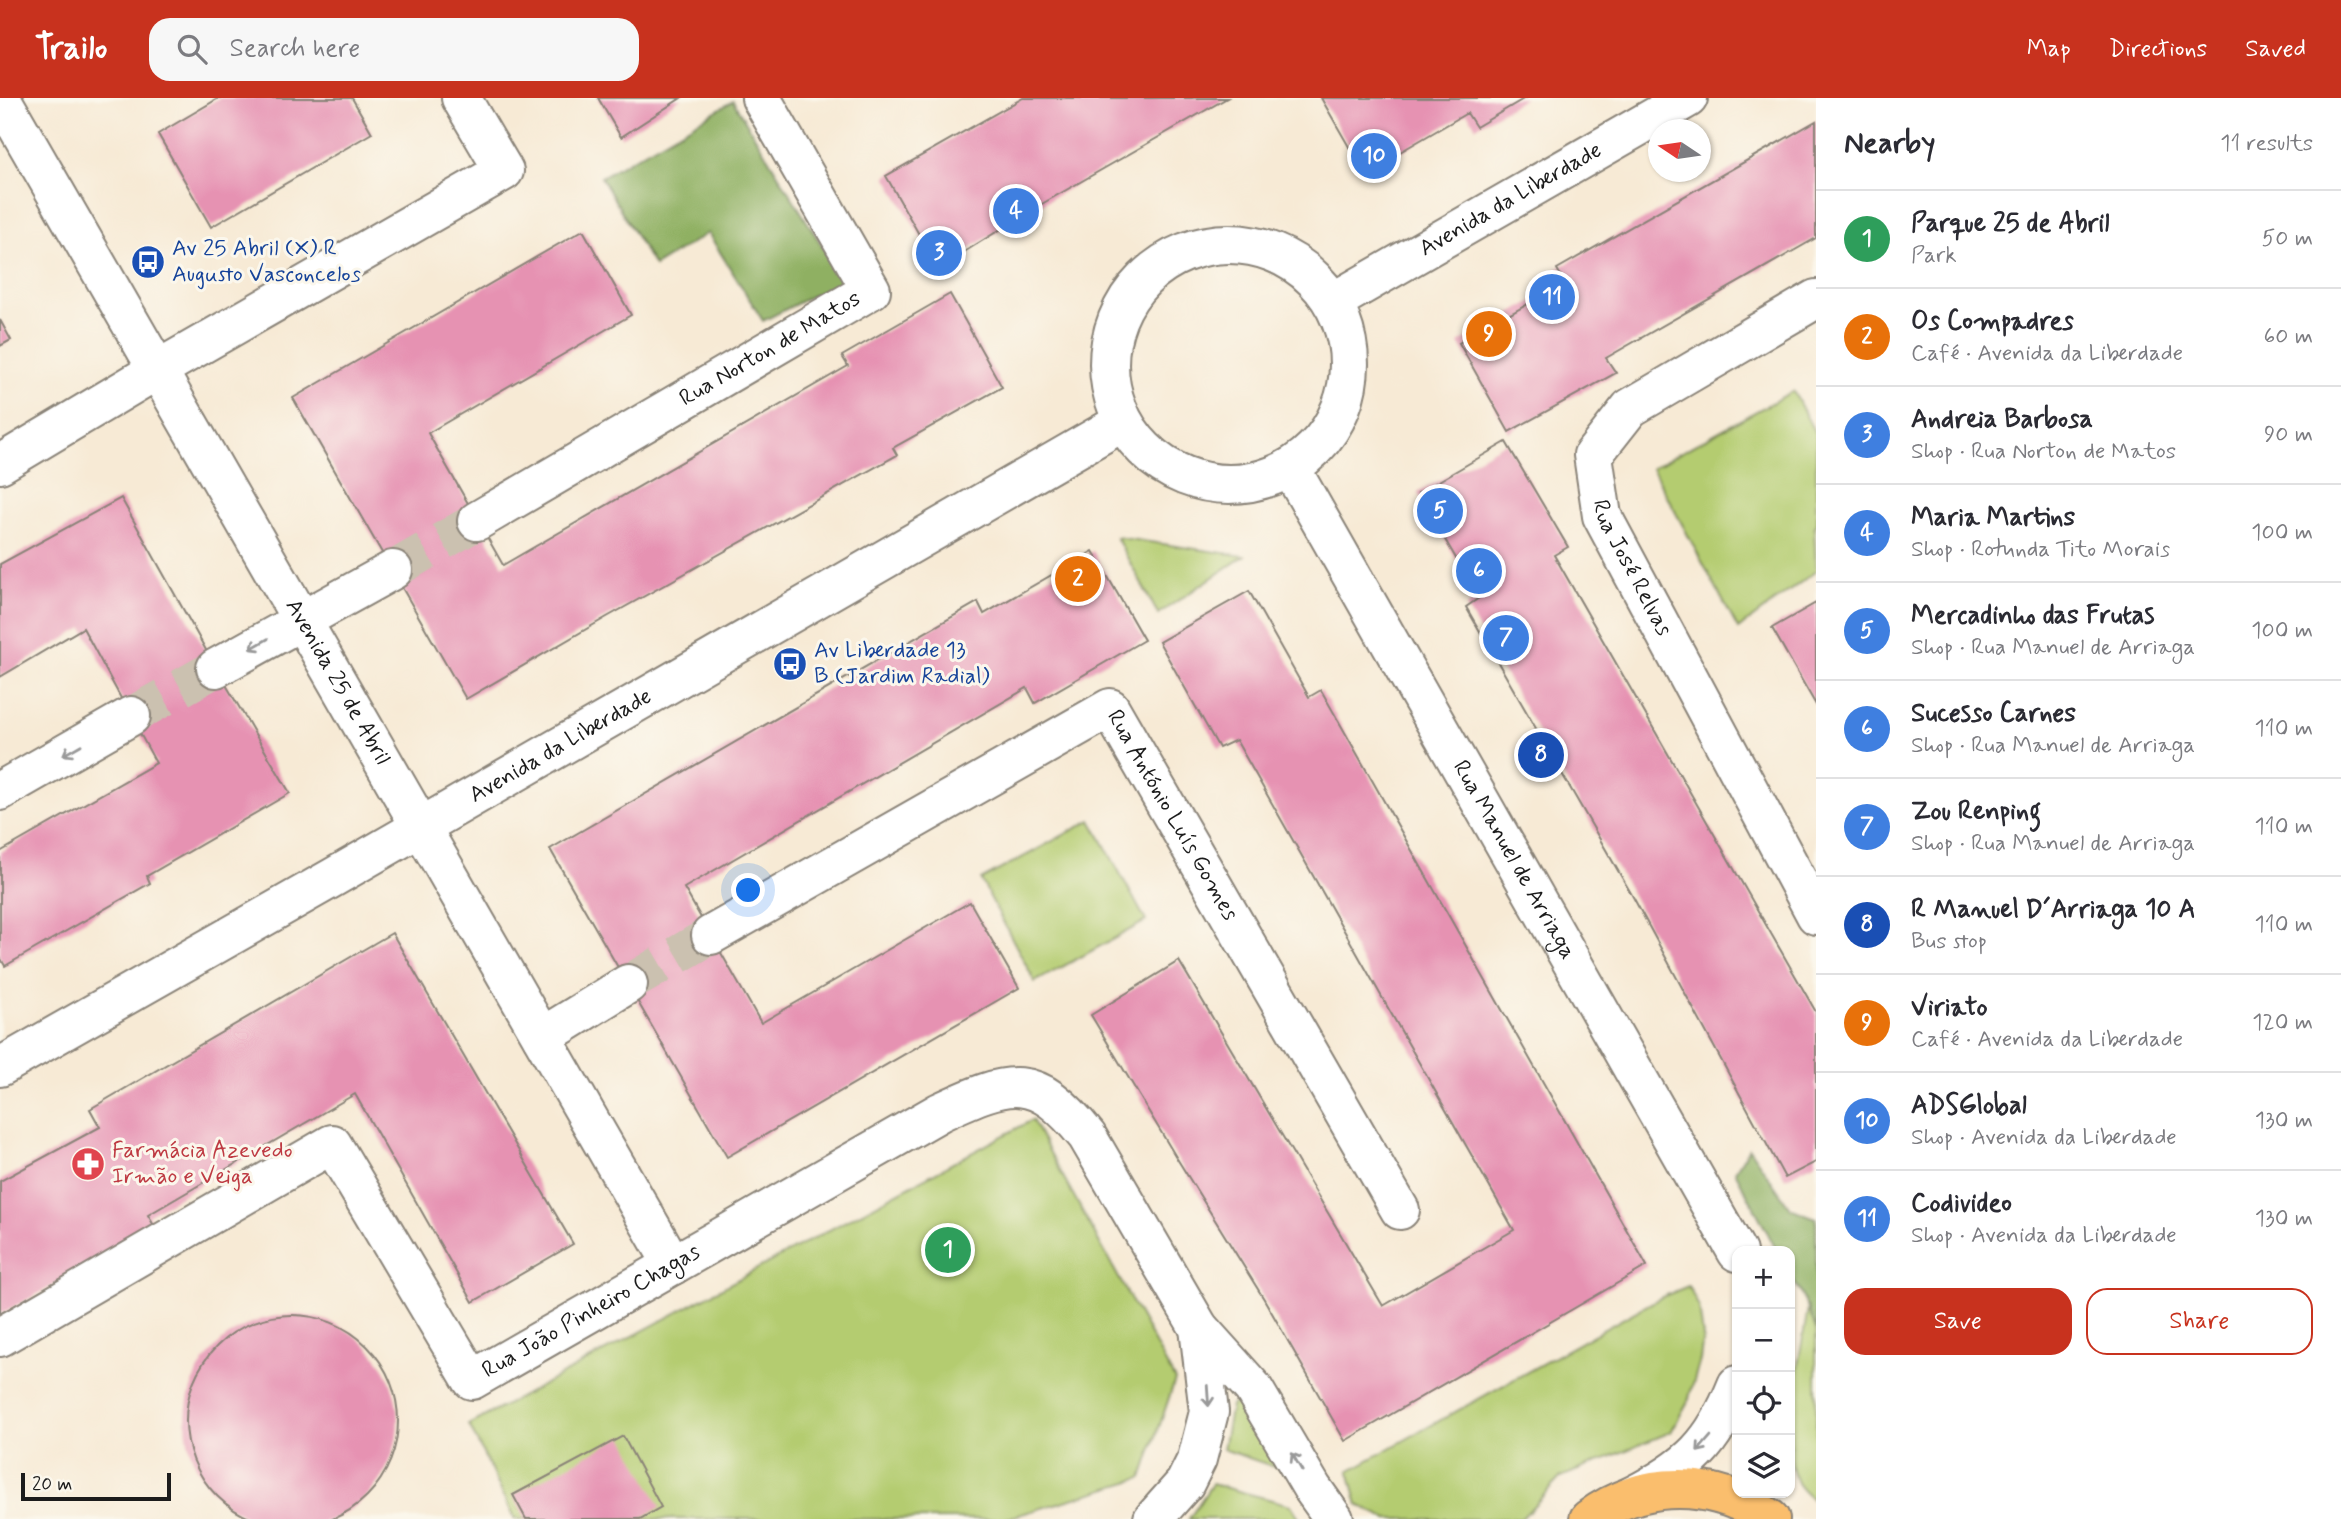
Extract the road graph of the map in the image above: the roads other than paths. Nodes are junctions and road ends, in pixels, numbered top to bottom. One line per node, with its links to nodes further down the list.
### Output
1 (1, 98): 7 (street, Avenida 25 de Abril)
2 (461, 98): 7 (street)
3 (761, 98): 11 (street, Rua Norton de Matos)
4 (1688, 98): 6 (street, Avenida da Liberdade)
5 (1816, 299): 18 (street, Rua José Relvas)
6 (1332, 302): 8 (street); 10 (street)
7 (157, 370): 9 (street); 13 (street, Avenida 25 de Abril)
8 (1121, 423): 10 (street); 17 (street, Avenida da Liberdade)
9 (0, 464)
10 (1291, 469): 24 (street, Rua Manuel de Arriaga)
11 (477, 521)
12 (393, 570): 13 (street)
13 (301, 619): 14 (street, one-way to 14); 17 (street, Avenida 25 de Abril)
14 (216, 668)
15 (131, 716): 16 (street, one-way to 16)
16 (0, 791)
17 (421, 826): 21 (street, Avenida 25 de Abril); 22 (street, Avenida da Liberdade)
18 (1816, 915)
19 (711, 935): 23 (street, Rua António Luís Gomes)
20 (628, 984): 21 (street)
21 (542, 1037): 25 (street, Avenida 25 de Abril)
22 (0, 1067)
23 (1400, 1210)
24 (1734, 1246)
25 (673, 1265): 26 (street, Rua João Pinheiro Chagas); 27 (street, Rua João Pinheiro Chagas)
26 (1199, 1328): 31 (street, Rua João Pinheiro Chagas, one-way to 31); 32 (street, Rua João Pinheiro Chagas, one-way to 26)
27 (0, 1337)
28 (1732, 1397): 29 (street, one-way to 29)
29 (1632, 1496): 33 (main road); 34 (main road)
30 (1769, 1498): 35 (street)
31 (1153, 1519)
32 (1335, 1519)
33 (1589, 1519)
34 (1770, 1519)
35 (1781, 1519)

